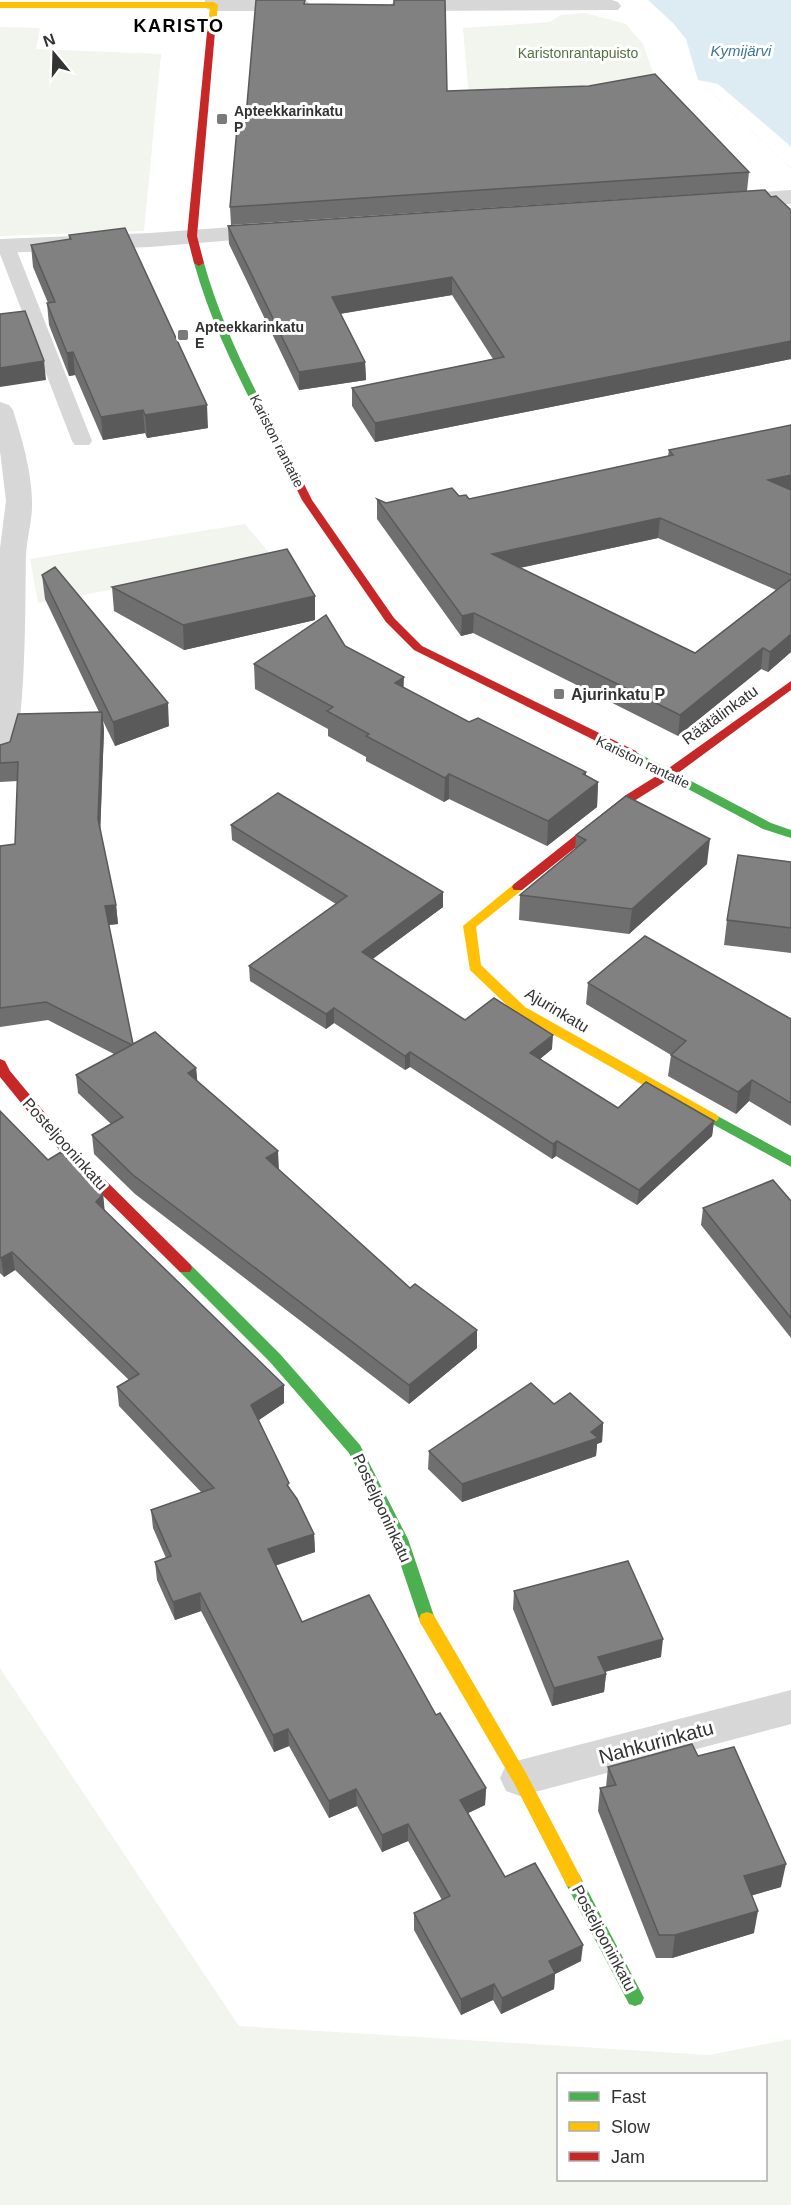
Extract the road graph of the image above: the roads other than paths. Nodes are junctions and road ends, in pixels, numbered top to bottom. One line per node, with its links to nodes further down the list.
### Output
1 (214, 2): 2 (street); 3 (street); 9 (street, Kariston rantatie)
2 (0, 5)
3 (326, 5)
4 (386, 5): 5 (street)
5 (611, 6)
6 (791, 197): 7 (street)
7 (709, 202)
8 (298, 229): 9 (street)
9 (192, 236): 10 (street); 15 (street, Kariston rantatie)
10 (3, 246): 12 (lane)
11 (0, 410): 14 (street)
12 (82, 441)
13 (791, 685): 15 (street, Räätälinkatu)
14 (0, 754)
15 (670, 773): 16 (street, Kariston rantatie); 18 (street, Ajurinkatu)
16 (791, 834)
17 (0, 1064): 20 (street, Posteljooninkatu)
18 (791, 1162)
19 (791, 1707): 20 (street, Nahkurinkatu)
20 (520, 1778): 21 (street, Posteljooninkatu)
21 (635, 1998)

